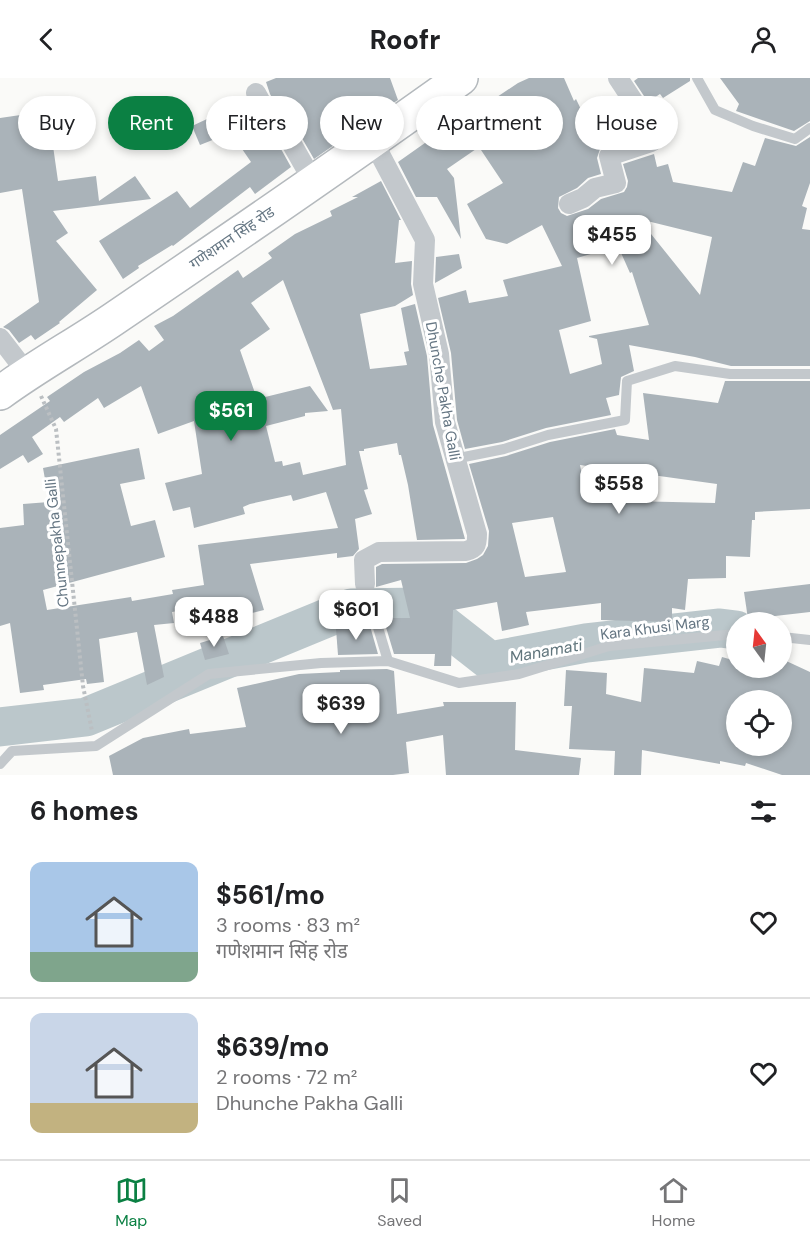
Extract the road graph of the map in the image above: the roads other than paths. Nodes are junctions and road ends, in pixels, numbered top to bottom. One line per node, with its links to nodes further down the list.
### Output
1 (459, 78): 5 (highway, गणेशमान सिंह रोड)
2 (618, 78): 10 (street)
3 (698, 78): 6 (lane)
4 (256, 93): 9 (street)
5 (404, 119)
6 (810, 128)
7 (361, 150): 9 (highway, गणेशमान सिंह रोड)
8 (379, 150): 15 (street, Dhunche Pakha Galli)
9 (314, 183): 12 (highway, गणेशमान सिंह रोड)
10 (569, 204)
11 (0, 338): 12 (street)
12 (27, 373): 14 (highway, गणेशमान सिंह रोड)
13 (810, 374): 15 (lane)
14 (0, 393)
15 (454, 459): 16 (street, Dhunche Pakha Galli)
16 (365, 584): 20 (lane)
17 (726, 635): 20 (lane, Kara Khusi Marg)
18 (792, 638): 19 (lane)
19 (810, 640)
20 (388, 662): 21 (lane, Kara Khusi Marg)
21 (0, 764)

